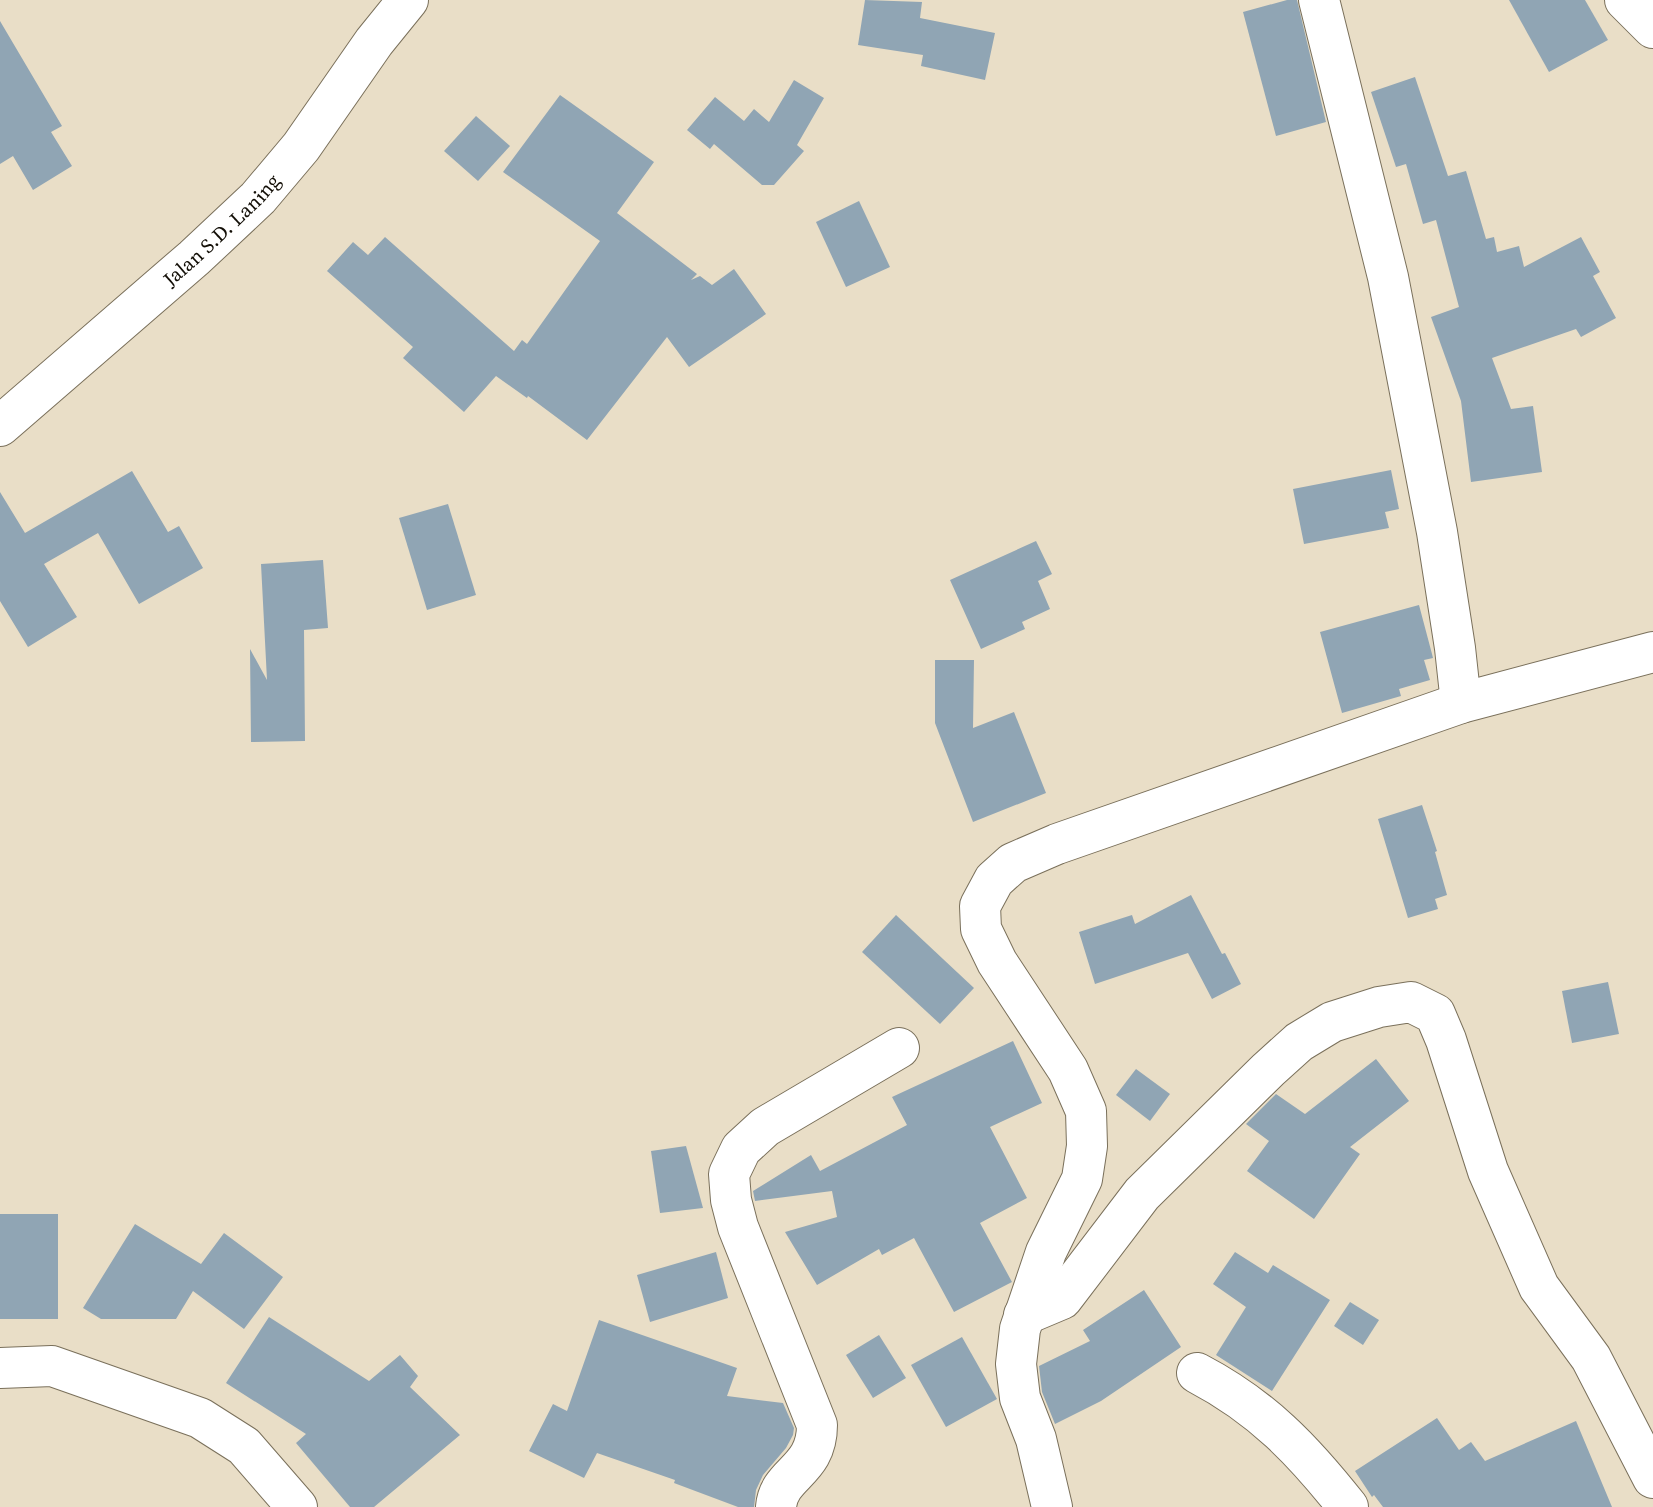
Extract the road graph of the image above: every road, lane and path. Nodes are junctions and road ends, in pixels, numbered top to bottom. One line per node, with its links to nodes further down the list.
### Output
1 (408, 0): 5 (street, Jalan S.D. Laning)
2 (1319, 0): 7 (street)
3 (1625, 0): 4 (street)
4 (1653, 28)
5 (0, 426)
6 (1653, 652): 7 (street)
7 (1461, 703): 9 (street)
8 (899, 1048): 15 (street)
9 (1024, 1315): 12 (street); 16 (street)
10 (0, 1368): 13 (street)
11 (1197, 1373): 17 (street)
12 (1653, 1478)
13 (261, 1490): 14 (street)
14 (297, 1507)
15 (776, 1507)
16 (1052, 1507)
17 (1348, 1507)

